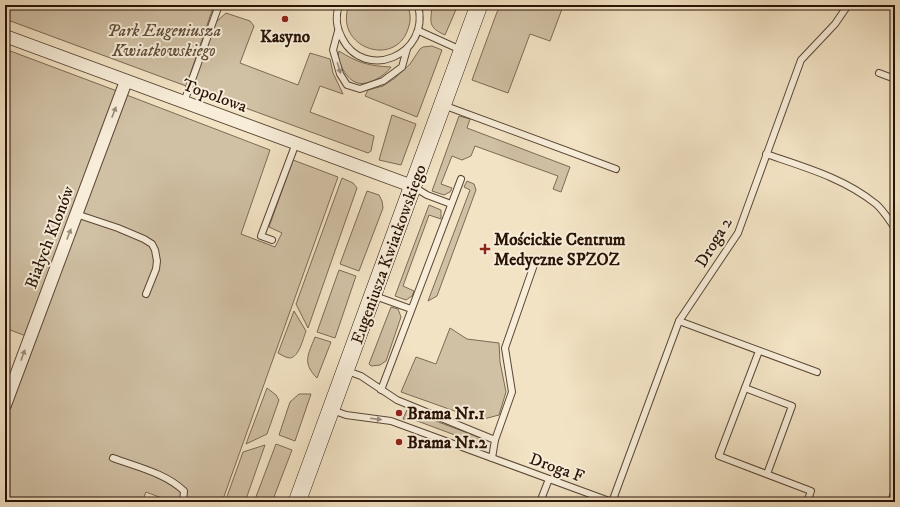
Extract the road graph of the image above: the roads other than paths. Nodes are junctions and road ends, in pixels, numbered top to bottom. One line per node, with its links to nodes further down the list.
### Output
1 (219, 5): 14 (lane)
2 (338, 5): 6 (lane)
3 (418, 5): 7 (lane)
4 (479, 5): 10 (main road, Eugeniusza Kwiatkowskiego)
5 (848, 5): 17 (lane, Droga 2)
6 (338, 31): 9 (lane); 9 (lane, one-way to 9)
7 (418, 31): 9 (lane); 10 (lane)
8 (5, 36): 13 (street, Topolowa)
9 (407, 48)
10 (463, 51): 15 (main road, Eugeniusza Kwiatkowskiego)
11 (879, 73): 12 (lane)
12 (895, 79)
13 (126, 81): 14 (street, Topolowa); 22 (street, Białych Klonów, one-way to 13)
14 (184, 102): 16 (street, Topolowa)
15 (443, 105): 18 (lane); 20 (main road, Eugeniusza Kwiatkowskiego)
16 (296, 143): 20 (street, Topolowa); 24 (lane)
17 (766, 154): 23 (lane); 29 (lane, Droga 2)
18 (616, 169)
19 (461, 179): 21 (lane)
20 (412, 186): 21 (lane); 27 (main road, Eugeniusza Kwiatkowskiego)
21 (451, 204): 28 (lane)
22 (76, 214): 26 (lane); 35 (street, Białych Klonów, one-way to 22)
23 (895, 228)
24 (272, 240)
25 (535, 262): 37 (lane)
26 (146, 294)
27 (373, 295): 28 (lane); 31 (main road, Eugeniusza Kwiatkowskiego)
28 (411, 308): 34 (lane)
29 (679, 321): 30 (lane); 46 (lane, Droga 2)
30 (759, 351): 32 (lane); 33 (lane)
31 (346, 371): 34 (lane); 36 (main road, Eugeniusza Kwiatkowskiego)
32 (817, 372)
33 (745, 388): 40 (lane); 40 (lane)
34 (381, 390): 37 (lane)
35 (5, 405)
36 (331, 410): 39 (lane, Droga F, one-way to 39); 44 (main road, Eugeniusza Kwiatkowskiego)
37 (495, 440): 39 (lane)
38 (113, 458): 43 (lane)
39 (492, 458): 41 (lane, Droga F)
40 (767, 474): 47 (lane)
41 (549, 479): 45 (lane); 46 (lane, Droga F)
42 (895, 490): 48 (lane)
43 (184, 502)
44 (298, 502)
45 (540, 502)
46 (612, 502)
47 (807, 502)
48 (890, 502)

